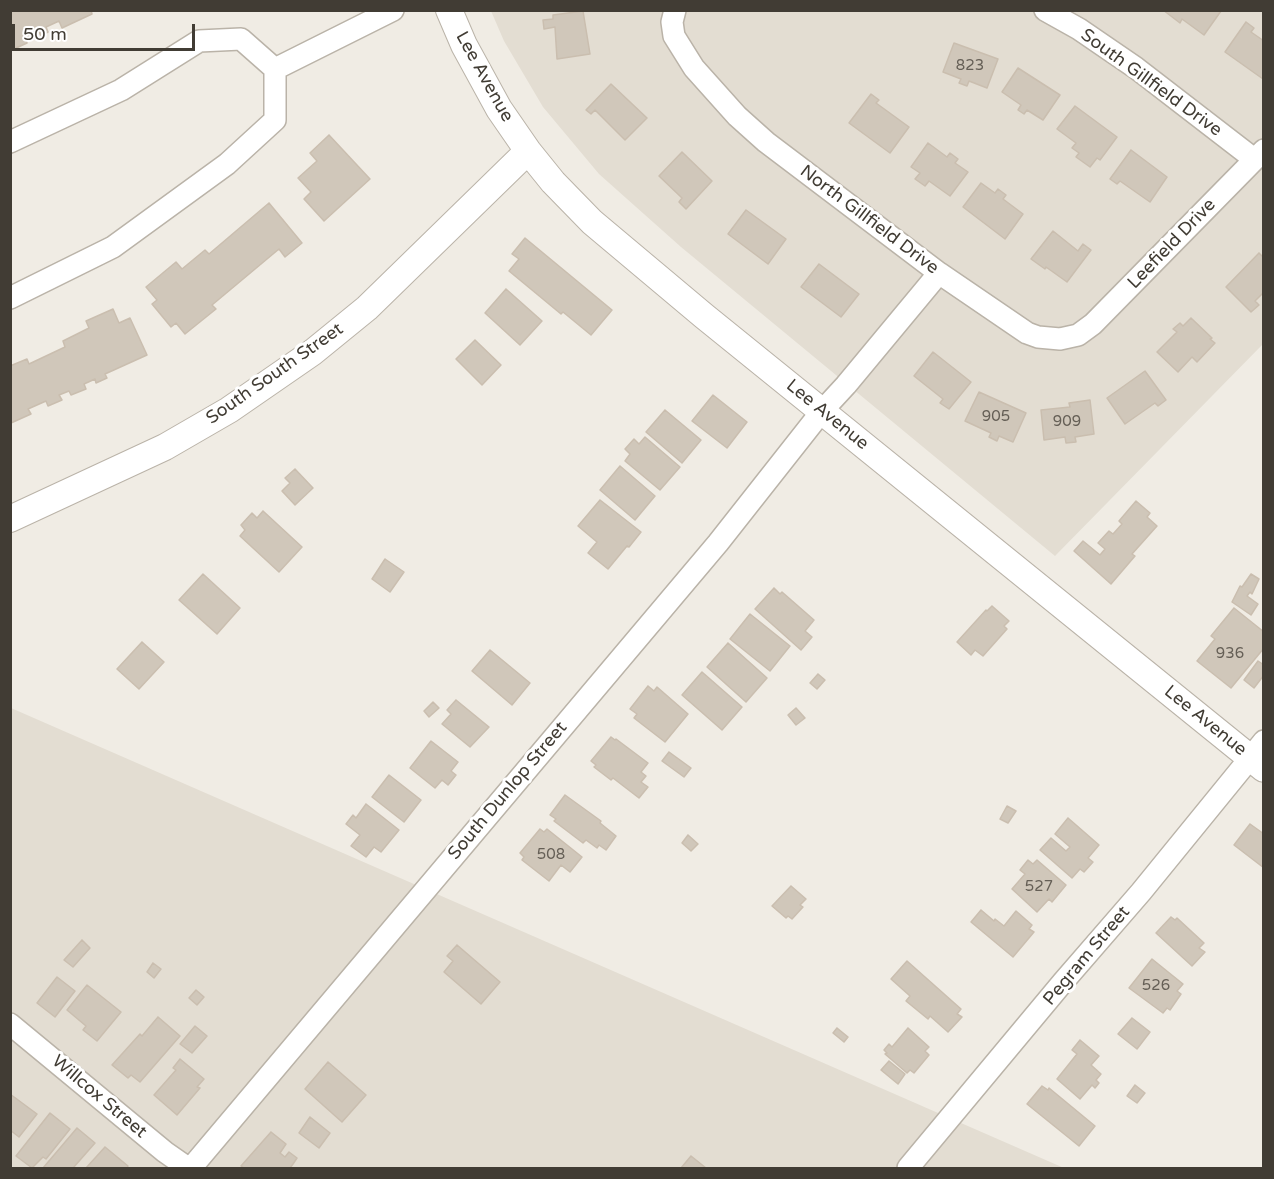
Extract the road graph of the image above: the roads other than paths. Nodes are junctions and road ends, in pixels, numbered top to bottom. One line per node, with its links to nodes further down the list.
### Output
1 (393, 10): 5 (street)
2 (449, 10): 7 (street, Lee Avenue)
3 (675, 10): 9 (street, North Gillfield Drive)
4 (1045, 10): 8 (street, South Gillfield Drive)
5 (275, 69): 6 (street); 10 (street)
6 (10, 142)
7 (528, 151): 12 (street, Lee Avenue); 13 (street, South South Street)
8 (1259, 154): 11 (street, Leefield Drive)
9 (939, 273): 11 (street, North Gillfield Drive); 12 (street, South Dunlop Street)
10 (10, 298)
11 (1078, 334)
12 (822, 411): 14 (street, Lee Avenue); 16 (street, South Dunlop Street)
13 (10, 519)
14 (1259, 756): 17 (street, Pegram Street)
15 (10, 1024): 16 (street, Willcox Street)
16 (190, 1168)
17 (908, 1168)

